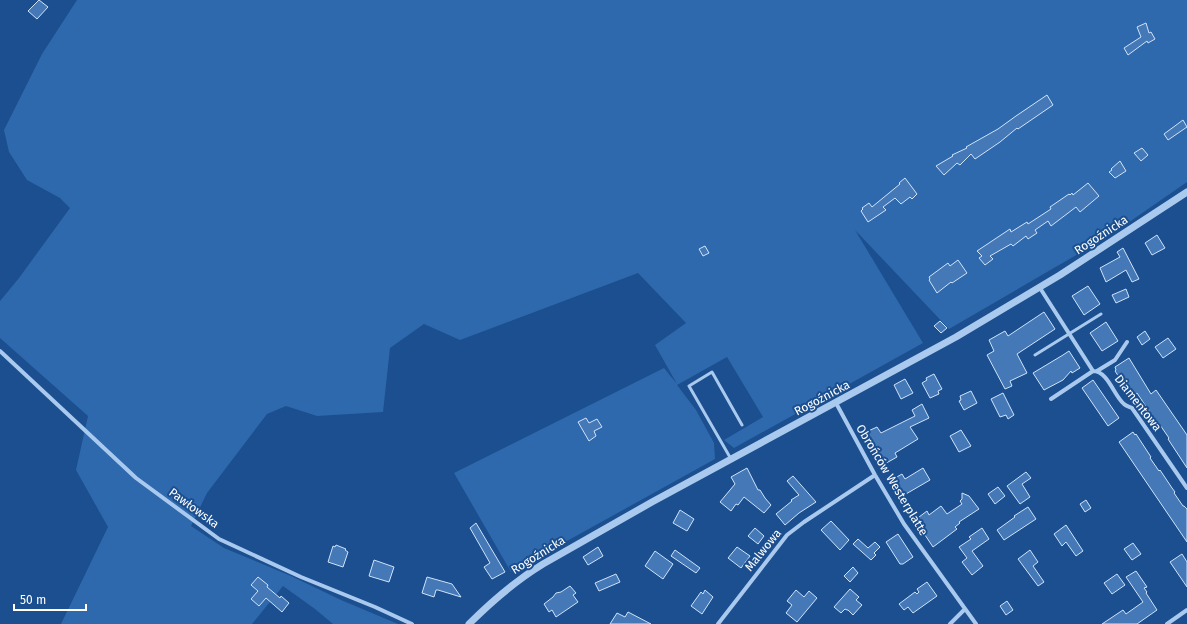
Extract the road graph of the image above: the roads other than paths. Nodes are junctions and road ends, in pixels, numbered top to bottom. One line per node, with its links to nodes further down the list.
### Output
1 (1187, 192): 2 (street, Rogoźnicka)
2 (1040, 288): 4 (street, Diamentowa); 10 (street, Rogoźnicka)
3 (1101, 314): 4 (lane)
4 (1069, 334): 7 (lane); 8 (street, Diamentowa)
5 (1127, 342): 8 (street, Diamentowa)
6 (0, 351): 17 (street, Pawłowska)
7 (1035, 355)
8 (1095, 371): 9 (street, Diamentowa); 14 (street, Diamentowa)
9 (1051, 399)
10 (836, 403): 12 (street, Rogoźnicka); 13 (street, Obrońców Westerplatte)
11 (742, 425): 12 (lane)
12 (731, 458): 18 (street, Rogoźnicka)
13 (875, 475): 15 (street, Obrońców Westerplatte); 19 (street, Malwowa)
14 (1187, 488)
15 (966, 609): 20 (street); 21 (street, Obrońców Westerplatte)
16 (1187, 610): 22 (street)
17 (412, 624)
18 (469, 624)
19 (718, 624)
20 (950, 624)
21 (976, 624)
22 (1167, 624)

